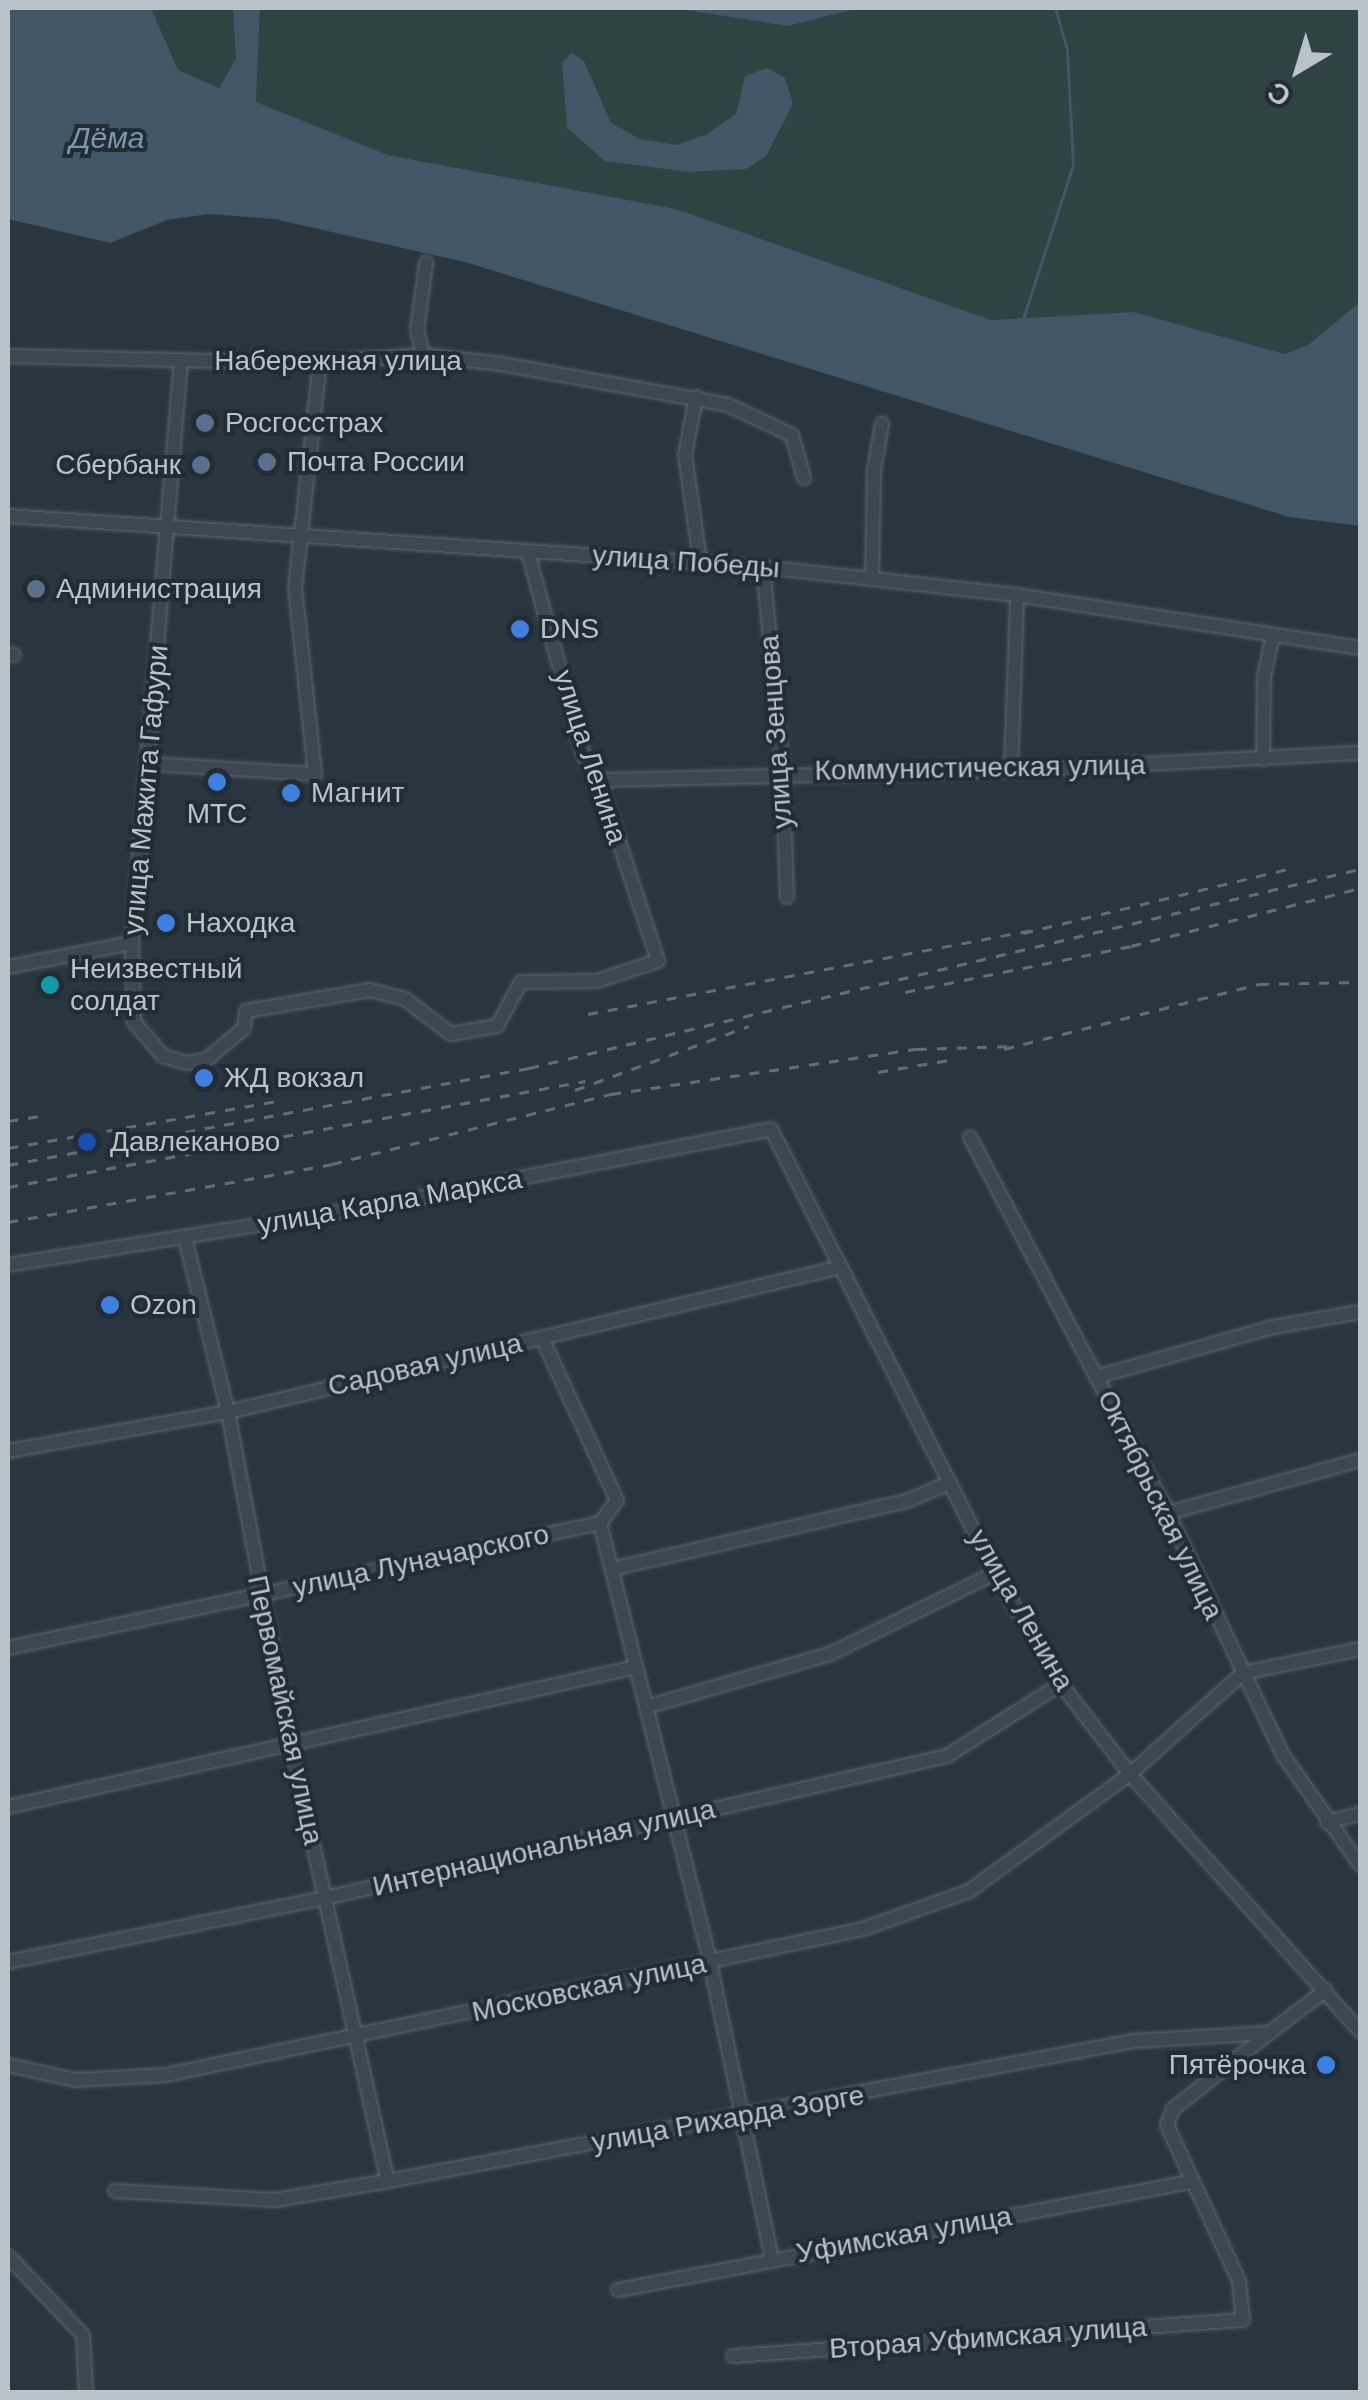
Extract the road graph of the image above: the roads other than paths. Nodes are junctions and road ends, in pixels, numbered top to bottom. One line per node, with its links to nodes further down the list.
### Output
1 (426, 264): 2 (street)
2 (422, 355): 5 (street, Набережная улица); 6 (street, Набережная улица)
3 (8, 356): 4 (street, Набережная улица)
4 (181, 360): 5 (street, Набережная улица); 10 (street, улица Мажита Гафури)
5 (320, 362): 11 (street)
6 (696, 396): 8 (street, Набережная улица); 13 (street)
7 (882, 424): 15 (street)
8 (804, 478)
9 (8, 516): 10 (street, улица Победы)
10 (168, 525): 11 (street, улица Победы); 21 (street, улица Мажита Гафури)
11 (302, 533): 12 (street, улица Победы); 21 (street)
12 (528, 552): 13 (street, улица Победы); 24 (street, улица Ленина)
13 (700, 561): 14 (street, улица Победы)
14 (763, 567): 15 (street, улица Победы); 23 (street, улица Зенцова)
15 (872, 579): 16 (street, улица Победы)
16 (1017, 596): 17 (street, улица Победы); 22 (street)
17 (1272, 635): 18 (street, улица Победы); 20 (street)
18 (1360, 648)
19 (1360, 753): 20 (street, Коммунистическая улица)
20 (1263, 759): 22 (street, Коммунистическая улица)
21 (151, 764): 26 (street, улица Мажита Гафури)
22 (1011, 771): 23 (street, Коммунистическая улица)
23 (783, 772): 24 (street, Коммунистическая улица); 25 (street, улица Зенцова)
24 (599, 780): 27 (street, улица Ленина)
25 (787, 897)
26 (132, 943): 27 (street, улица Мажита Гафури); 28 (street)
27 (658, 961)
28 (8, 967)
29 (771, 1129): 31 (street, улица Карла Маркса); 33 (street, улица Ленина)
30 (970, 1137): 36 (street, Октябрьская улица)
31 (185, 1238): 32 (street, улица Карла Маркса); 37 (street, Первомайская улица)
32 (8, 1265)
33 (841, 1267): 35 (street, Садовая улица); 40 (street, улица Ленина)
34 (1360, 1312): 36 (street)
35 (542, 1338): 37 (street, Садовая улица); 42 (street)
36 (1096, 1377): 41 (street, Октябрьская улица)
37 (228, 1412): 38 (street, Садовая улица); 45 (street, Первомайская улица)
38 (8, 1451)
39 (1360, 1460): 41 (street)
40 (950, 1483): 43 (street); 44 (street, улица Ленина)
41 (1168, 1513): 49 (street, Октябрьская улица)
42 (600, 1523): 43 (street); 45 (street, улица Луначарского)
43 (612, 1569): 48 (street)
44 (995, 1573): 50 (street, улица Ленина); 51 (street)
45 (260, 1595): 46 (street, улица Луначарского); 52 (street, Первомайская улица)
46 (8, 1648)
47 (1360, 1649): 49 (street)
48 (636, 1667): 51 (street); 52 (street)
49 (1243, 1674): 53 (street, Московская улица); 57 (street, Октябрьская улица)
50 (1061, 1684): 53 (street, улица Ленина); 56 (street, Интернациональная улица)
51 (646, 1707): 56 (street)
52 (291, 1746): 54 (street); 59 (street, Первомайская улица)
53 (1130, 1774): 61 (street, Московская улица); 62 (street, улица Ленина)
54 (8, 1808)
55 (1360, 1814): 57 (street)
56 (674, 1818): 59 (street, Интернациональная улица); 61 (street)
57 (1327, 1822): 58 (street, Октябрьская улица)
58 (1360, 1866)
59 (325, 1898): 60 (street, Интернациональная улица); 65 (street, Первомайская улица)
60 (8, 1962)
61 (710, 1962): 65 (street, Московская улица); 67 (street)
62 (1326, 1990): 63 (street, улица Ленина); 64 (street)
63 (1360, 2029)
64 (1270, 2032): 67 (street, улица Рихарда Зорге); 69 (street)
65 (356, 2038): 66 (street, Московская улица); 68 (street, Первомайская улица)
66 (8, 2064)
67 (741, 2116): 68 (street, улица Рихарда Зорге); 72 (street)
68 (388, 2181): 70 (street, улица Рихарда Зорге)
69 (1190, 2182): 72 (street, Уфимская улица); 74 (street, Вторая Уфимская улица)
70 (115, 2191)
71 (8, 2256): 75 (street)
72 (772, 2258): 73 (street, Уфимская улица)
73 (618, 2290)
74 (733, 2356)
75 (86, 2392)

